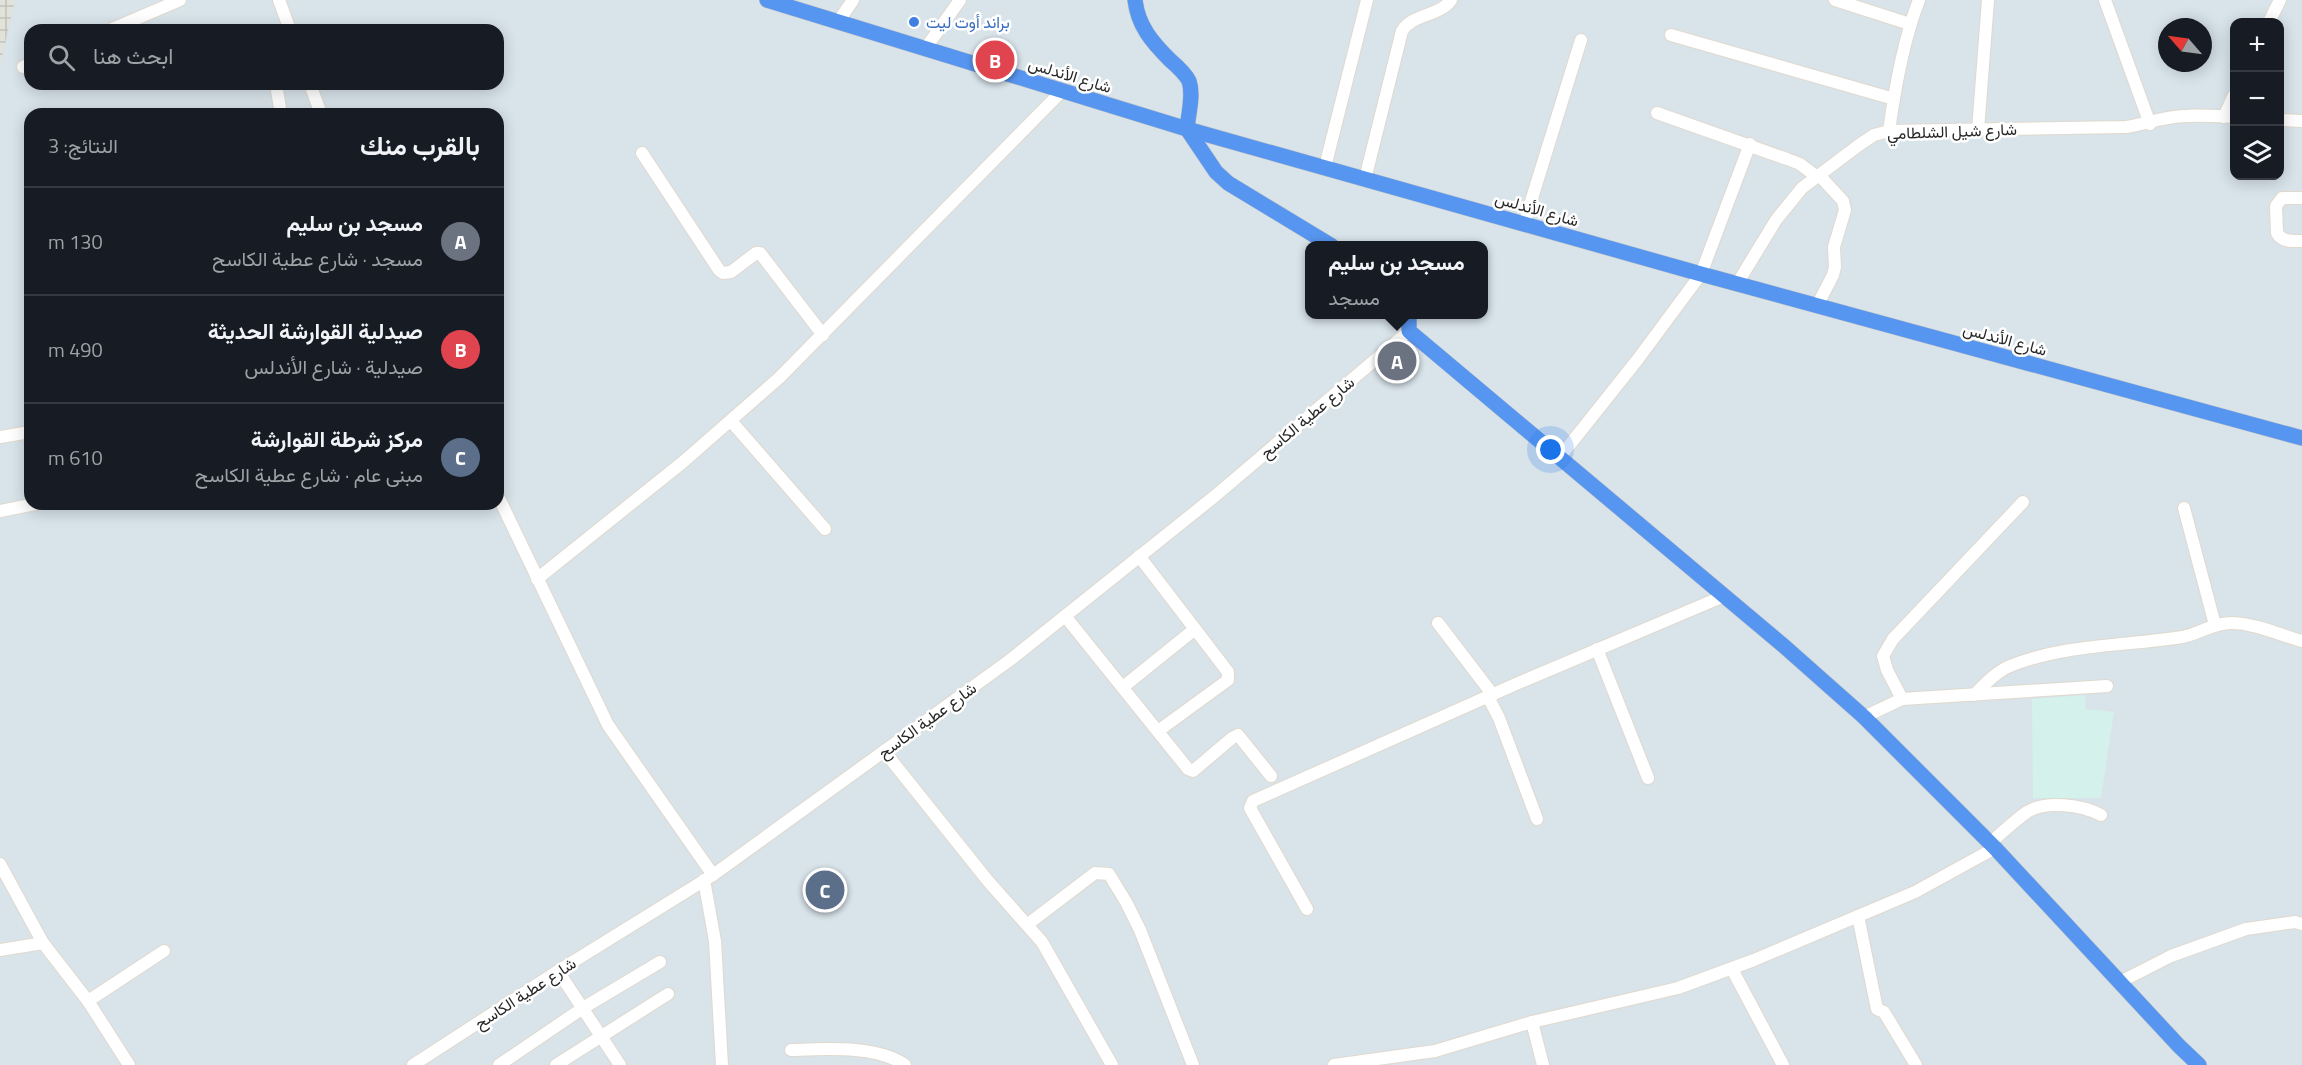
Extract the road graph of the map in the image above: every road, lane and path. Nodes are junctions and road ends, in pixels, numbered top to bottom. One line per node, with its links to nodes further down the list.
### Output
1 (180, 0): 16 (street)
2 (279, 0): 17 (street)
3 (766, 0): 15 (main road, شارع الأندلس)
4 (853, 0): 15 (street)
5 (960, 0): 21 (street)
6 (1135, 0): 33 (main road)
7 (1367, 0): 38 (street)
8 (1451, 0): 40 (street)
9 (1835, 0): 18 (street)
10 (1919, 0): 18 (street)
11 (1988, 0): 34 (street)
12 (2105, 0): 32 (street)
13 (2280, 0): 14 (street)
14 (2271, 18)
15 (838, 22): 21 (main road, شارع الأندلس)
16 (124, 24)
17 (288, 24)
18 (1910, 24): 25 (street)
19 (1671, 35): 25 (street)
20 (1581, 40): 42 (street)
21 (925, 49): 24 (main road, شارع الأندلس)
22 (277, 90): 26 (street)
23 (312, 90): 27 (street)
24 (1062, 91): 33 (main road, شارع الأندلس); 50 (street)
25 (1894, 99): 35 (street)
26 (280, 108)
27 (319, 108)
28 (1657, 113): 36 (street)
29 (2229, 117): 32 (street, شارع شيل الشلطامي)
30 (2284, 120): 31 (street)
31 (2302, 121)
32 (2150, 124): 34 (street, شارع شيل الشلطامي)
33 (1187, 129): 38 (main road, شارع الأندلس); 43 (main road)
34 (1978, 129): 35 (street, شارع شيل الشلطامي)
35 (1889, 131): 39 (street, شارع شيل الشلطامي)
36 (1750, 144): 39 (street); 45 (street)
37 (642, 153): 50 (street)
38 (1325, 167): 40 (main road, شارع الأندلس)
39 (1818, 176): 46 (street, شارع شيل الشلطامي); 47 (street)
40 (1365, 178): 42 (main road, شارع الأندلس)
41 (2302, 198): 44 (street)
42 (1524, 224): 45 (main road, شارع الأندلس)
43 (1324, 241)
44 (2302, 241)
45 (1701, 274): 46 (main road, شارع الأندلس); 55 (street)
46 (1737, 284): 47 (main road, شارع الأندلس)
47 (1817, 306): 54 (main road, شارع الأندلس)
48 (1409, 319): 49 (main road)
49 (1409, 331): 55 (main road); 62 (street, شارع عطية الكاسح)
50 (823, 335): 51 (street)
51 (731, 421): 61 (street); 63 (street)
52 (24, 433): 53 (street)
53 (0, 437)
54 (2302, 438)
55 (1560, 457): 64 (main road)
56 (2023, 502): 75 (street)
57 (24, 506): 60 (street)
58 (2184, 508): 67 (street)
59 (504, 509): 63 (street)
60 (0, 511)
61 (825, 529)
62 (1139, 556): 65 (street, شارع عطية الكاسح); 68 (street)
63 (537, 579): 85 (street)
64 (1724, 596): 70 (street); 76 (main road)
65 (1065, 616): 72 (street); 78 (street, شارع عطية الكاسح)
66 (1438, 623): 74 (street)
67 (2215, 625): 69 (street); 73 (street)
68 (1196, 629): 72 (street); 77 (street)
69 (2302, 641)
70 (1598, 650): 74 (street); 80 (street)
71 (2107, 686): 73 (street)
72 (1123, 687): 77 (street)
73 (1974, 695): 75 (street)
74 (1490, 696): 82 (street); 86 (street)
75 (1902, 699): 76 (street)
76 (1864, 717): 83 (main road)
77 (1158, 731): 79 (street)
78 (884, 751): 85 (street, شارع عطية الكاسح); 88 (street)
79 (1271, 776)
80 (1648, 778)
81 (2101, 815): 83 (street)
82 (1537, 819)
83 (1993, 845): 87 (street); 96 (main road)
84 (0, 864): 90 (street)
85 (708, 878): 95 (street, شارع عطية الكاسح); 108 (street)
86 (1307, 909)
87 (1858, 916): 94 (street); 115 (street)
88 (1028, 924): 110 (street); 111 (street)
89 (2302, 924): 96 (street)
90 (42, 943): 91 (street); 98 (street)
91 (0, 950)
92 (164, 951): 98 (street)
93 (660, 962): 99 (street)
94 (1732, 969): 100 (street); 114 (street)
95 (558, 971): 99 (street); 103 (street, شارع عطية الكاسح)
96 (2120, 982): 116 (main road)
97 (668, 994): 101 (street)
98 (88, 1001): 105 (street)
99 (583, 1008): 101 (street); 106 (street)
100 (1532, 1022): 112 (street); 113 (street)
101 (601, 1036): 104 (street); 107 (street)
102 (791, 1050): 109 (street)
103 (416, 1064)
104 (616, 1064)
105 (129, 1065)
106 (500, 1065)
107 (556, 1065)
108 (722, 1065)
109 (905, 1065)
110 (1113, 1065)
111 (1193, 1065)
112 (1334, 1065)
113 (1543, 1065)
114 (1783, 1065)
115 (1916, 1065)
116 (2199, 1065)

